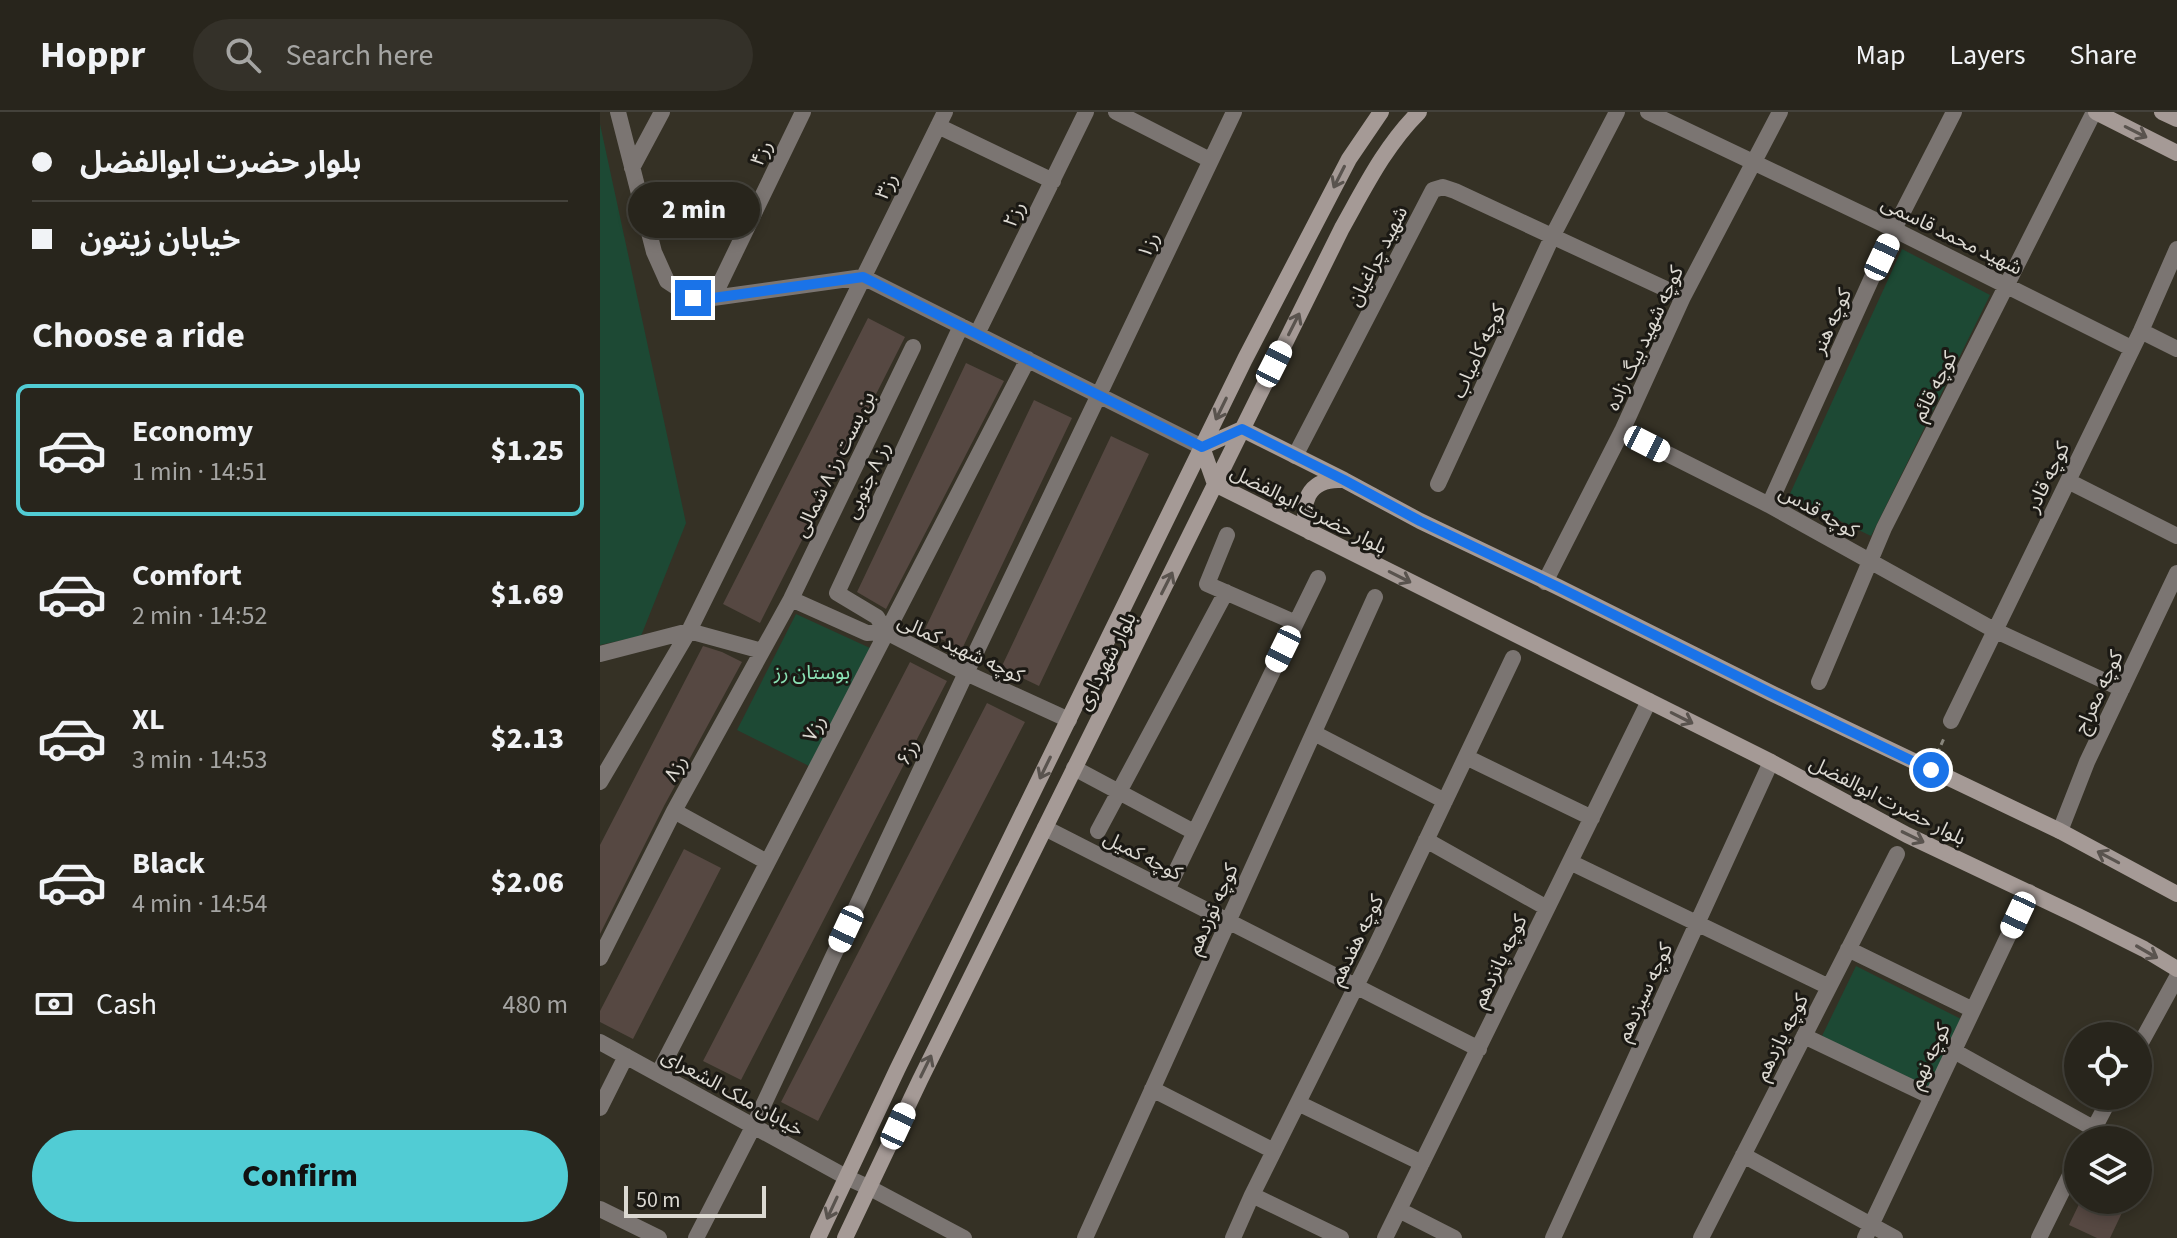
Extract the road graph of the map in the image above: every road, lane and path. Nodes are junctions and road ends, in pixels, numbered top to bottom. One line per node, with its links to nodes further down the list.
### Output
1 (618, 112): 20 (street)
2 (662, 112): 20 (street)
3 (803, 112): 28 (street, رز۴)
4 (1086, 112): 21 (street, رز۲)
5 (1116, 112): 18 (street)
6 (1234, 112): 18 (street, رز۱)
7 (1381, 112): 39 (main road, بلوار شهرداری, one-way to 39)
8 (1419, 112): 37 (main road, بلوار شهرداری, one-way to 8)
9 (1617, 112): 23 (street, کوچه کامیاب)
10 (1648, 112): 19 (street, شهید محمد قاسمی)
11 (1780, 112): 19 (street, کوچه شهید بیگ زاده)
12 (1954, 112): 22 (street, کوچه هنر)
13 (2095, 112): 17 (main road, one-way to 17); 26 (street, کوچه قائم)
14 (2162, 112): 16 (main road)
15 (942, 119): 21 (street); 25 (street, رز۳)
16 (2177, 119)
17 (2177, 153)
18 (1210, 160): 36 (street, رز۱)
19 (1754, 163): 22 (street, شهید محمد قاسمی); 27 (street, کوچه شهید بیگ زاده)
20 (632, 168): 28 (street)
21 (1053, 181): 31 (street, رز۲)
22 (1894, 229): 26 (street, شهید محمد قاسمی); 45 (street, کوچه هنر)
23 (1553, 235): 27 (street); 40 (street, شهید چراغیان); 44 (street, کوچه کامیاب)
24 (2177, 249): 30 (street, کوچه قادر)
25 (863, 277): 28 (street); 29 (street); 58 (street, رز۳)
26 (2007, 284): 33 (street, شهید محمد قاسمی); 49 (street, کوچه قائم)
27 (1683, 297): 38 (street, کوچه شهید بیگ زاده)
28 (713, 298)
29 (961, 326): 31 (street); 59 (street, رز ۸ جنوبی)
30 (2141, 331): 33 (street, کوچه قادر); 34 (street)
31 (977, 334): 35 (street)
32 (913, 347): 55 (street, بن بست رز ۸ شمالی)
33 (2131, 348): 42 (street, کوچه قادر)
34 (2177, 349)
35 (1028, 359): 36 (street); 59 (street, رز۷)
36 (1099, 395): 39 (street); 63 (street, رز۶)
37 (1242, 429): 39 (main road, بلوار حضرت ابوالفضل); 40 (main road, بلوار حضرت ابوالفضل); 43 (main road, بلوار شهرداری)
38 (1622, 431): 45 (street, کوچه قدس); 52 (street, کوچه شهید بیگ زاده)
39 (1202, 447): 43 (main road, بلوار حضرت ابوالفضل); 67 (main road, بلوار شهرداری)
40 (1295, 456): 41 (main road, بلوار حضرت ابوالفضل)
41 (1344, 480): 46 (main road); 52 (main road, بلوار حضرت ابوالفضل)
42 (2068, 481): 48 (street); 57 (street, کوچه قادر)
43 (1215, 484): 46 (main road, بلوار حضرت ابوالفضل); 72 (main road, بلوار شهرداری, one-way to 43)
44 (1438, 484)
45 (1769, 505): 49 (street, کوچه قدس)
46 (1310, 532): 66 (main road, بلوار حضرت ابوالفضل, one-way to 66)
47 (1227, 535): 53 (street)
48 (2177, 536)
49 (1870, 562): 57 (street, کوچه قدس); 64 (street, کوچه قائم)
50 (2177, 573): 65 (street, کوچه معراج)
51 (1318, 578): 56 (street)
52 (1545, 582): 73 (main road, بلوار حضرت ابوالفضل)
53 (1226, 592): 56 (street); 75 (street)
54 (1375, 597): 69 (street, کوچه نوزدهم)
55 (791, 599): 59 (street, کوچه شهید کمالی); 60 (street, رز۸)
56 (1296, 623): 82 (street)
57 (1994, 630): 65 (street, کوچه قدس); 68 (street, کوچه قادر)
58 (689, 631): 60 (street); 61 (street); 74 (street, رز۳)
59 (886, 632): 63 (street, کوچه شهید کمالی); 85 (street, رز۷)
60 (762, 651): 77 (street, رز۸)
61 (600, 654)
62 (1513, 658): 70 (street, کوچه هفدهم)
63 (966, 673): 67 (street, کوچه شهید کمالی); 112 (street, رز۶)
64 (1819, 682)
65 (2122, 689): 81 (street, کوچه معراج)
66 (1649, 701): 71 (main road, بلوار حضرت ابوالفضل, one-way to 71); 78 (street, کوچه پانزدهم)
67 (1069, 720): 116 (main road, بلوار شهرداری, one-way to 116)
68 (1951, 721): 73 (path)
69 (1314, 733): 76 (street); 91 (street, کوچه نوزدهم)
70 (1466, 757): 76 (street, کوچه هفدهم); 78 (street)
71 (1771, 762): 88 (main road, بلوار حضرت ابوالفضل, one-way to 88); 92 (street, کوچه سیزدهم)
72 (1074, 768): 75 (street); 79 (main road, بلوار شهرداری)
73 (1931, 770): 81 (main road, بلوار حضرت ابوالفضل)
74 (600, 782)
75 (1119, 791): 80 (street); 82 (street)
76 (1445, 801): 83 (street, کوچه هفدهم)
77 (674, 811): 85 (street); 94 (street, رز۸)
78 (1592, 818): 86 (street, کوچه پانزدهم)
79 (1045, 828): 87 (street, کوچه کمیل); 118 (main road, بلوار شهرداری, one-way to 79)
80 (1098, 831)
81 (2060, 831): 89 (main road, بلوار حضرت ابوالفضل, one-way to 81)
82 (1194, 832): 87 (street)
83 (1426, 840): 90 (street); 97 (street, کوچه هفدهم)
84 (1897, 854): 93 (street, کوچه یازدهم)
85 (767, 862): 106 (street, رز۷)
86 (1570, 862): 90 (street, کوچه پانزدهم); 92 (street)
87 (1167, 890): 91 (street, کوچه کمیل)
88 (2029, 892): 95 (main road, بلوار حضرت ابوالفضل, one-way to 95); 99 (street, کوچه نهم)
89 (2177, 894)
90 (1547, 908): 103 (street, کوچه پانزدهم)
91 (1228, 921): 97 (street, کوچه کمیل); 107 (street, کوچه نوزدهم)
92 (1697, 924): 98 (street); 133 (street, کوچه سیزدهم)
93 (1848, 949): 98 (street, کوچه یازدهم); 99 (street)
94 (600, 958)
95 (2177, 969)
96 (2177, 977): 100 (street)
97 (1356, 986): 103 (street, کوچه کمیل); 109 (street, کوچه هفدهم)
98 (1829, 987): 101 (street, کوچه یازدهم)
99 (1973, 1010): 104 (street, کوچه نهم)
100 (2152, 1023)
101 (1804, 1036): 108 (street); 114 (street, کوچه یازدهم)
102 (600, 1042): 105 (street, خیابان ملک الشعرای)
103 (1479, 1049): 115 (street, کوچه پانزدهم)
104 (1954, 1051): 108 (street, کوچه نهم); 111 (street)
105 (626, 1056): 106 (street, خیابان ملک الشعرای); 110 (street)
106 (658, 1074): 112 (street, خیابان ملک الشعرای)
107 (1152, 1089): 113 (street); 128 (street, کوچه نوزدهم)
108 (1932, 1097): 122 (street, کوچه نهم)
109 (1298, 1103): 113 (street, کوچه هفدهم); 115 (street)
110 (600, 1108)
111 (2077, 1126)
112 (753, 1127): 116 (street, خیابان ملک الشعرای); 124 (street, رز۶)
113 (1274, 1151): 119 (street, کوچه هفدهم)
114 (1743, 1155): 122 (street); 134 (street, کوچه یازدهم)
115 (1422, 1163): 121 (street, کوچه پانزدهم)
116 (846, 1177): 118 (street, خیابان ملک الشعرای); 125 (main road, بلوار شهرداری, one-way to 125)
117 (2064, 1187): 136 (street)
118 (870, 1188): 126 (main road, بلوار شهرداری); 127 (street, خیابان ملک الشعرای)
119 (1252, 1195): 129 (street, کوچه هفدهم); 130 (street)
120 (600, 1209): 123 (street)
121 (1399, 1210): 131 (street, کوچه پانزدهم); 132 (street)
122 (1869, 1232): 135 (street)
123 (659, 1238)
124 (696, 1238)
125 (818, 1238)
126 (845, 1238)
127 (964, 1238)
128 (1085, 1238)
129 (1233, 1238)
130 (1341, 1238)
131 (1385, 1238)
132 (1454, 1238)
133 (1553, 1238)
134 (1701, 1238)
135 (1895, 1238)
136 (2039, 1238)

